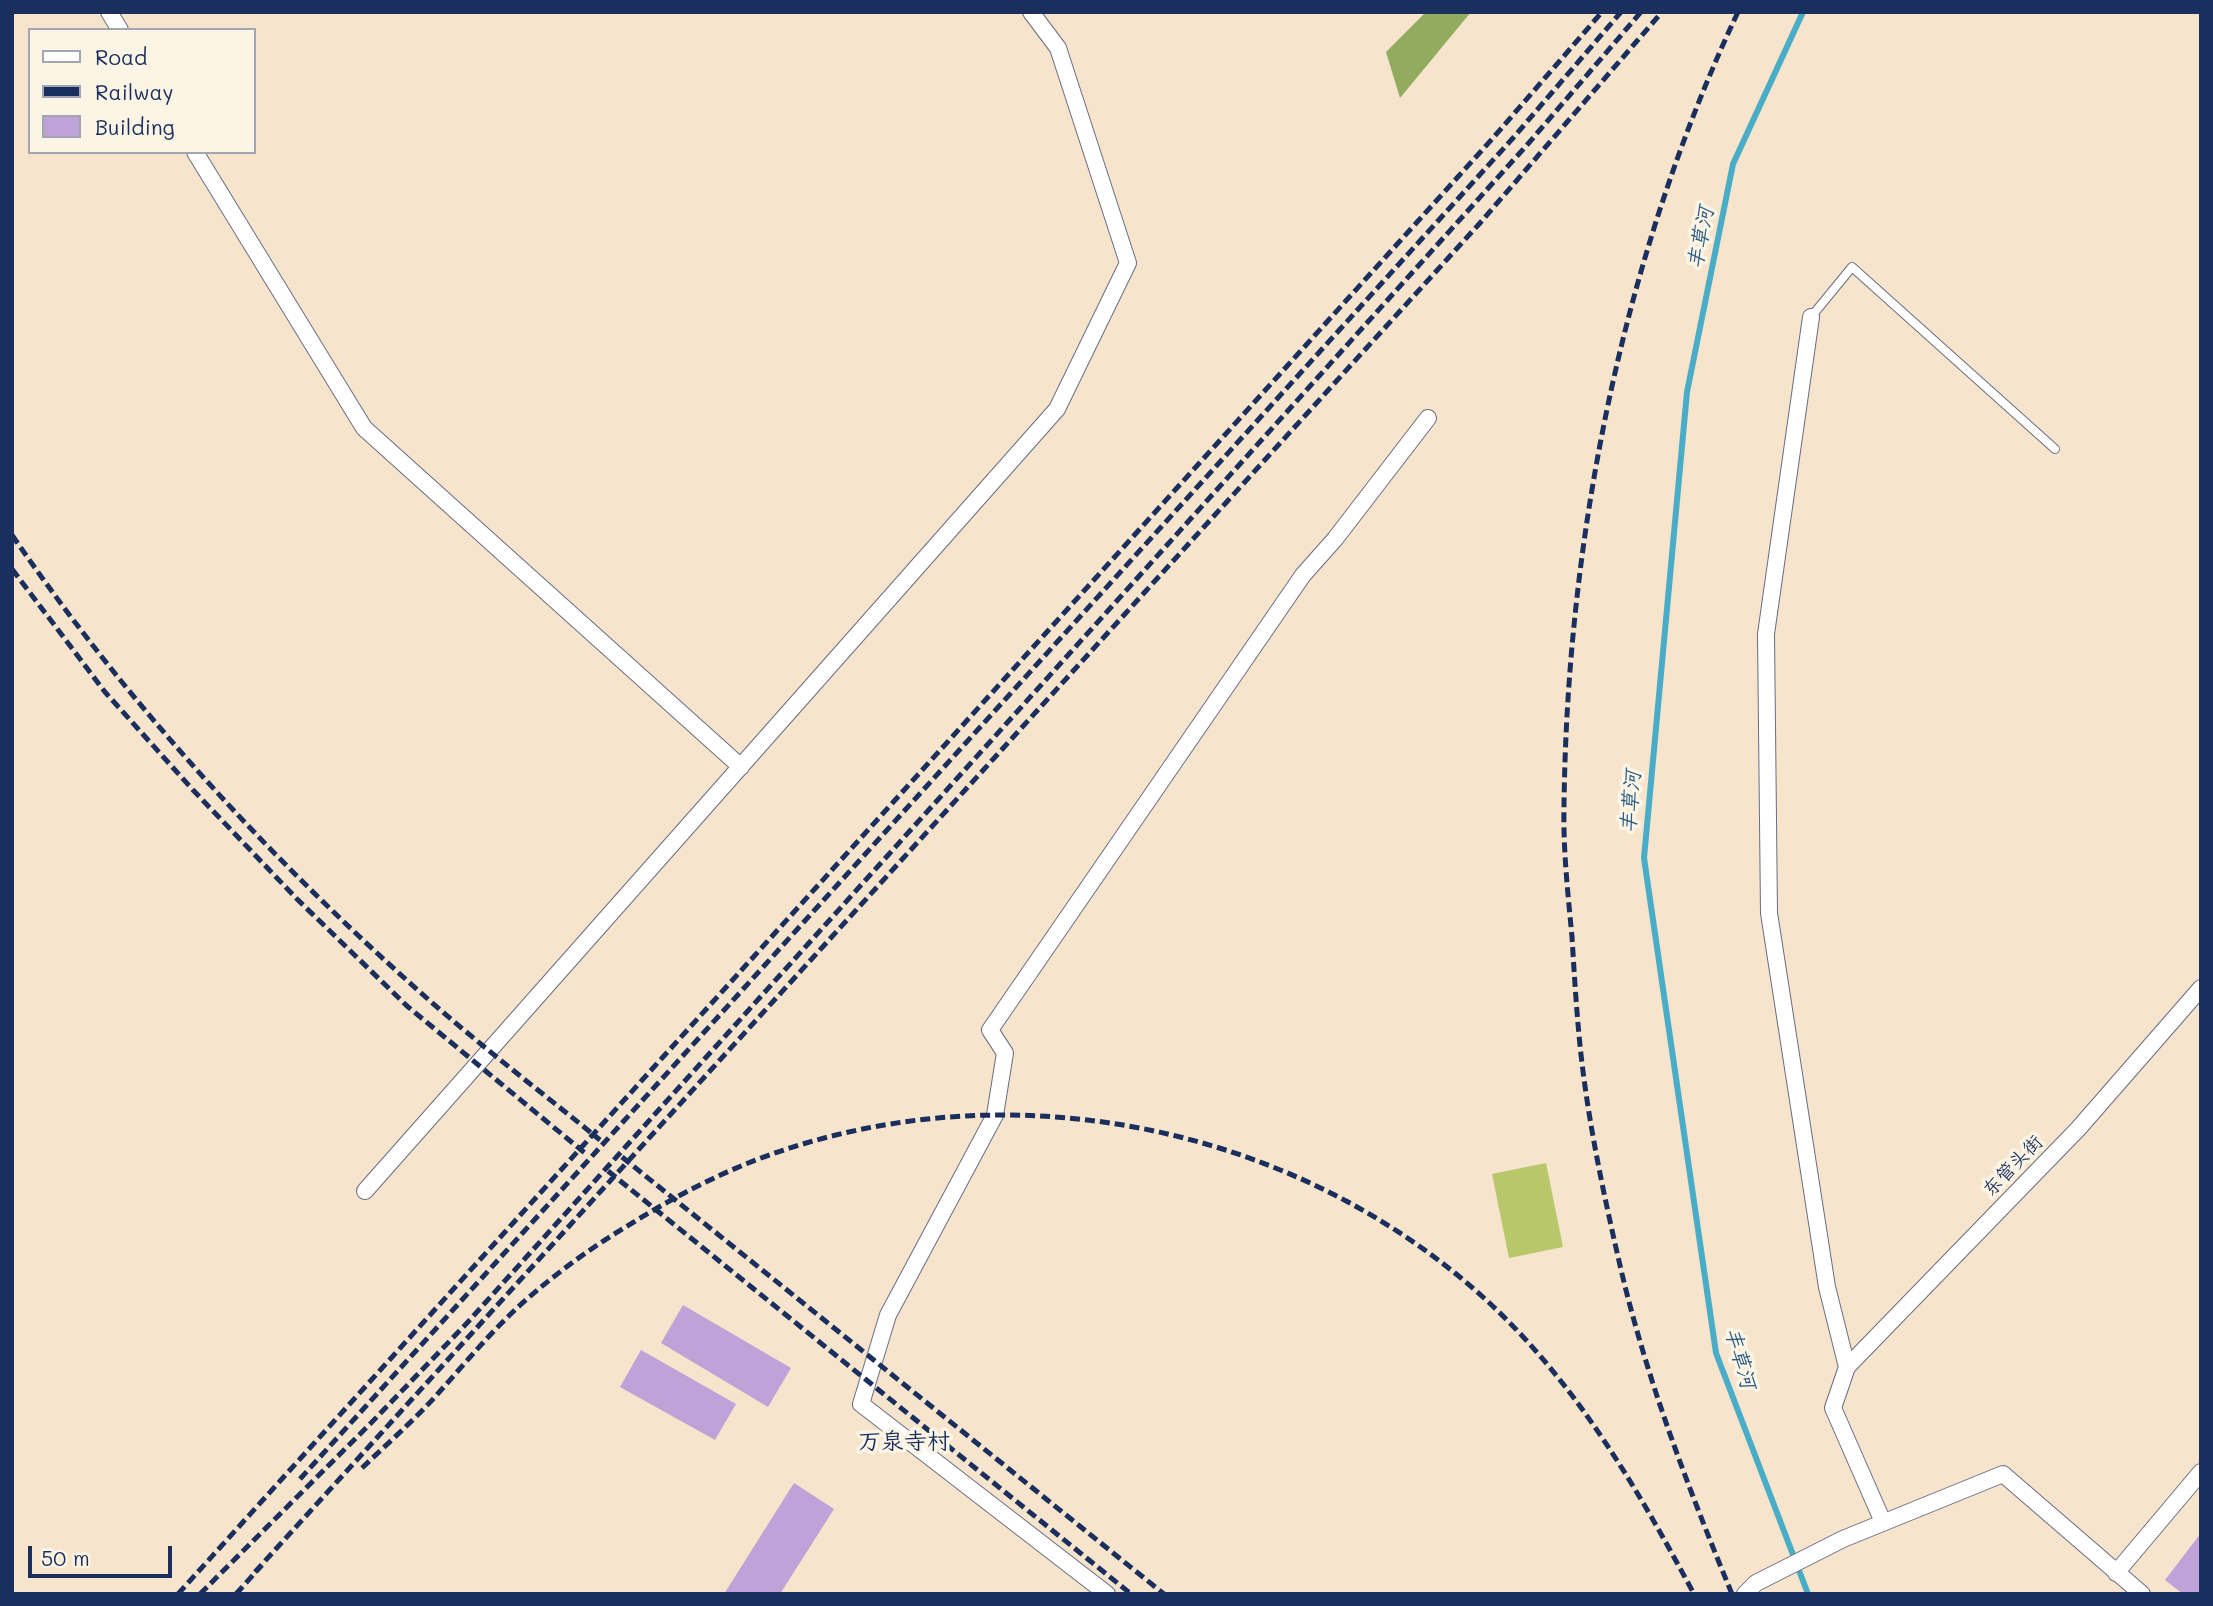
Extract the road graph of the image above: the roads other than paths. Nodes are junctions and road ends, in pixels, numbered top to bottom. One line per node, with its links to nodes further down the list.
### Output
1 (109, 12): 3 (street)
2 (1031, 12): 8 (street)
3 (119, 28)
4 (196, 154): 8 (street)
5 (1811, 317): 7 (lane); 11 (street)
6 (1428, 418): 16 (street)
7 (2055, 449)
8 (741, 767): 10 (street)
9 (2201, 988): 11 (street, 东管头街)
10 (365, 1191)
11 (1847, 1367): 13 (street)
12 (2201, 1472): 14 (street)
13 (1883, 1522): 14 (street); 15 (street)
14 (2116, 1573): 17 (street)
15 (1750, 1589)
16 (1107, 1594)
17 (2142, 1594)

